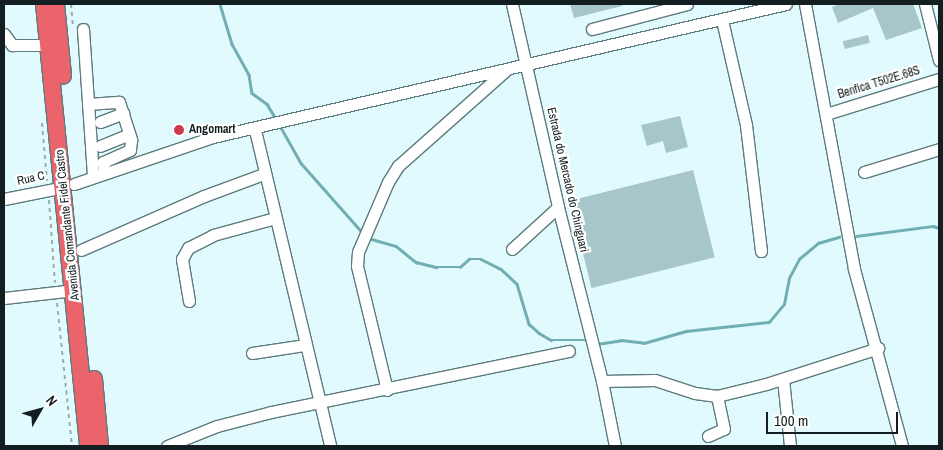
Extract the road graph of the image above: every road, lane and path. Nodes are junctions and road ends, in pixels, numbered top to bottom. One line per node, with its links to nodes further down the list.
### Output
1 (44, 4): 12 (highway, Avenida Comandante Fidel Castro)
2 (56, 4): 29 (highway, Avenida Comandante Fidel Castro)
3 (512, 4): 14 (street, Estrada do Mercado do Chinguari)
4 (687, 4): 10 (street)
5 (782, 4): 8 (street, Rua C)
6 (805, 4): 19 (street)
7 (924, 4): 13 (street)
8 (722, 20): 14 (street, Rua C); 35 (street)
9 (83, 29): 17 (street)
10 (592, 29)
11 (4, 36): 12 (street)
12 (48, 45): 29 (highway, Avenida Comandante Fidel Castro)
13 (939, 60)
14 (527, 66): 15 (street, Rua C); 31 (street, Estrada do Mercado do Chinguari)
15 (505, 71): 22 (street, Rua C); 46 (street)
16 (939, 79): 19 (street, Benfica T502E.68S)
17 (88, 104): 18 (street); 27 (street)
18 (123, 113): 21 (street); 23 (street)
19 (826, 114): 41 (street)
20 (42, 115): 29 (path)
21 (100, 122)
22 (255, 130): 27 (street, Rua C); 28 (street)
23 (129, 134): 24 (street); 27 (street)
24 (100, 146)
25 (939, 149): 26 (street)
26 (864, 172)
27 (99, 173): 29 (street, Rua C)
28 (263, 174): 32 (street); 34 (street)
29 (62, 187): 30 (street, Rua C); 34 (highway, Avenida Comandante Fidel Castro); 36 (highway, Avenida Comandante Fidel Castro); 37 (path)
30 (4, 199)
31 (558, 206): 33 (street); 45 (street, Estrada do Mercado do Chinguari)
32 (275, 218): 39 (street); 40 (street)
33 (512, 249)
34 (81, 250): 52 (highway, Avenida Comandante Fidel Castro)
35 (761, 251)
36 (75, 290): 37 (street); 51 (highway, Avenida Comandante Fidel Castro)
37 (56, 292): 38 (street); 50 (path)
38 (4, 298)
39 (189, 301)
40 (305, 344): 43 (street); 48 (street)
41 (878, 348): 44 (street); 57 (street)
42 (568, 351): 46 (street)
43 (252, 353)
44 (783, 379): 47 (street); 56 (street)
45 (602, 381): 47 (street); 55 (street, Estrada do Mercado do Chinguari)
46 (386, 390): 48 (street)
47 (717, 396): 49 (street)
48 (320, 403): 53 (street); 54 (street)
49 (708, 436)
50 (72, 446)
51 (88, 446)
52 (100, 446)
53 (167, 446)
54 (330, 446)
55 (614, 446)
56 (790, 446)
57 (902, 446)

